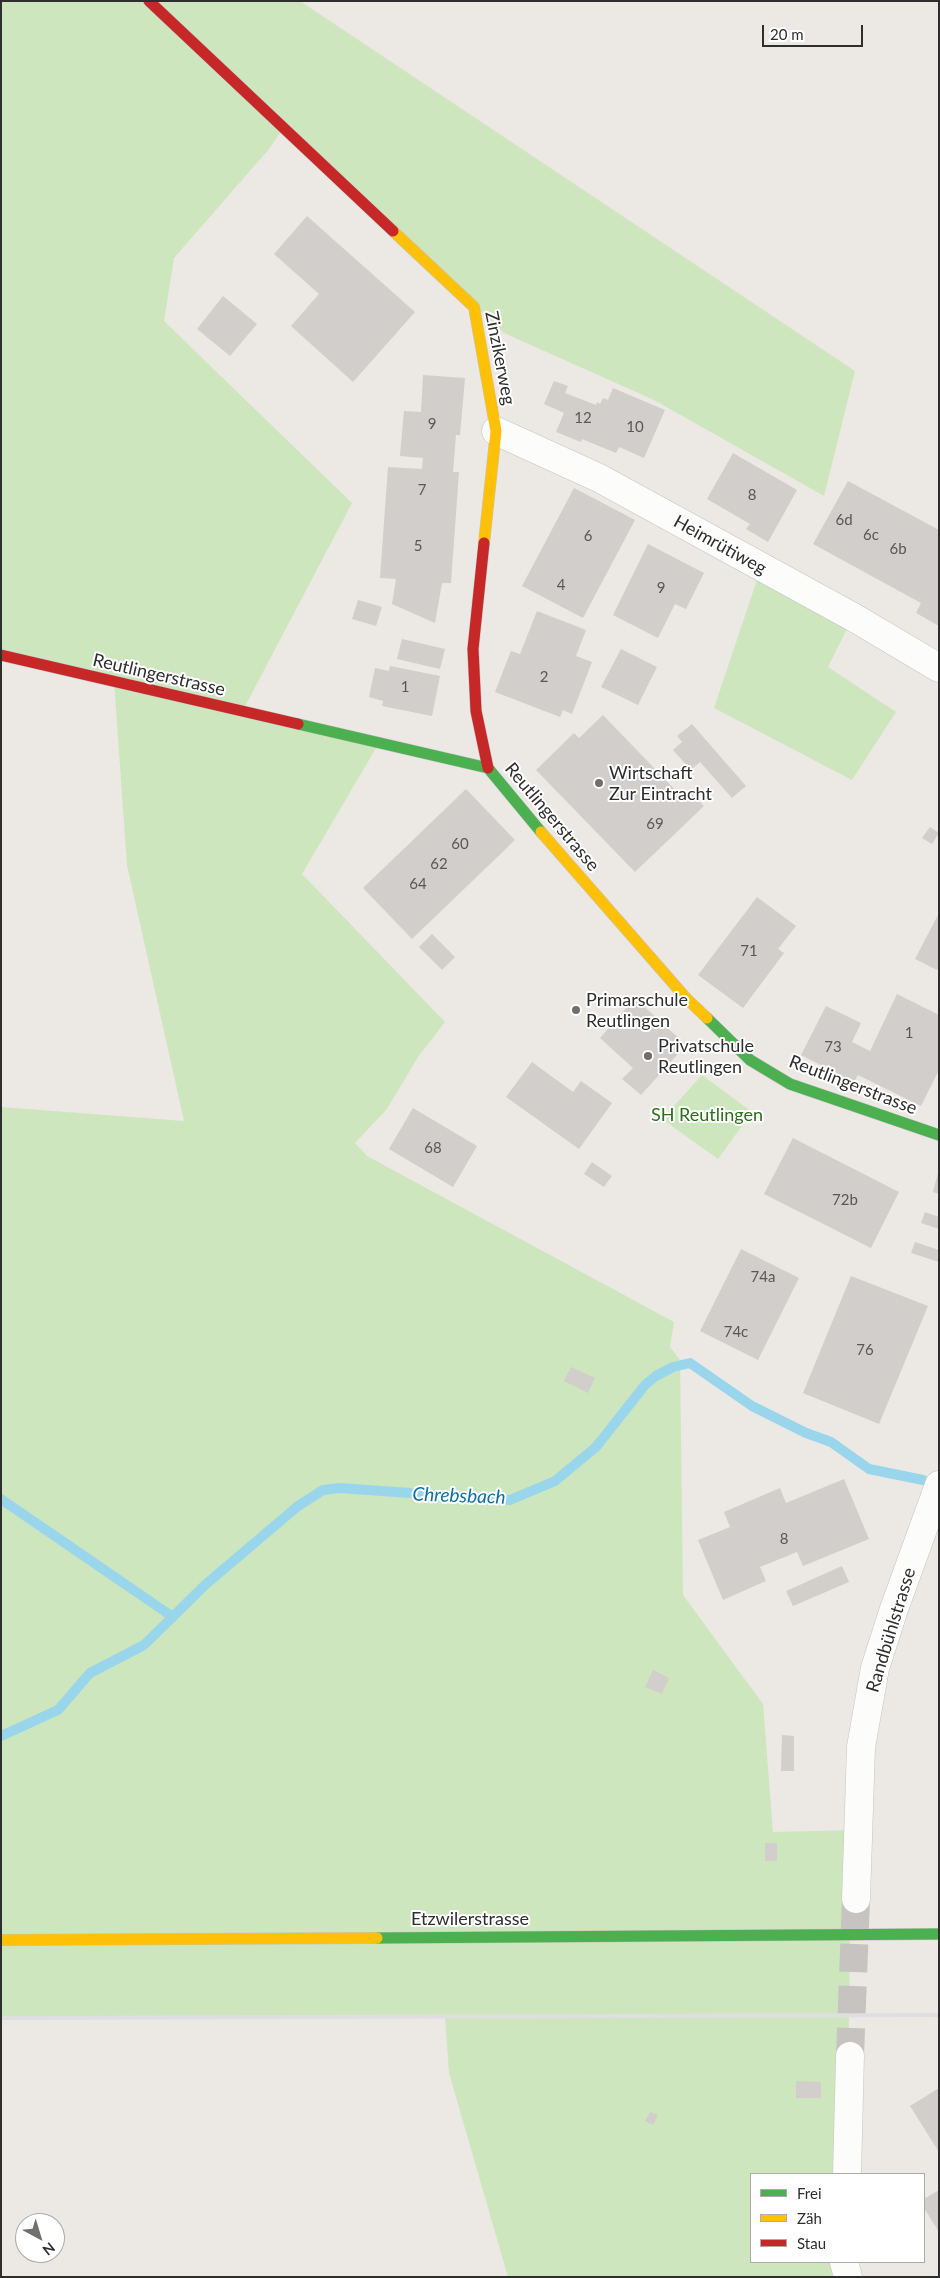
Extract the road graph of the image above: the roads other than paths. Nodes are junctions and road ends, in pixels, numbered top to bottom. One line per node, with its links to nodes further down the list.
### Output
1 (149, 1): 2 (street, Zinzikerweg)
2 (496, 431): 4 (street, Heimrütiweg); 5 (street, Zinzikerweg)
3 (1, 656): 5 (street, Reutlingerstrasse)
4 (939, 668)
5 (488, 768): 6 (street, Reutlingerstrasse)
6 (939, 1135)
7 (939, 1484): 8 (street, Randbühlstrasse)
8 (856, 1899)
9 (939, 1934): 10 (street, Etzwilerstrasse)
10 (1, 1940)
11 (850, 2056): 12 (street)
12 (847, 2173)
13 (844, 2263): 14 (street)
14 (848, 2277)

